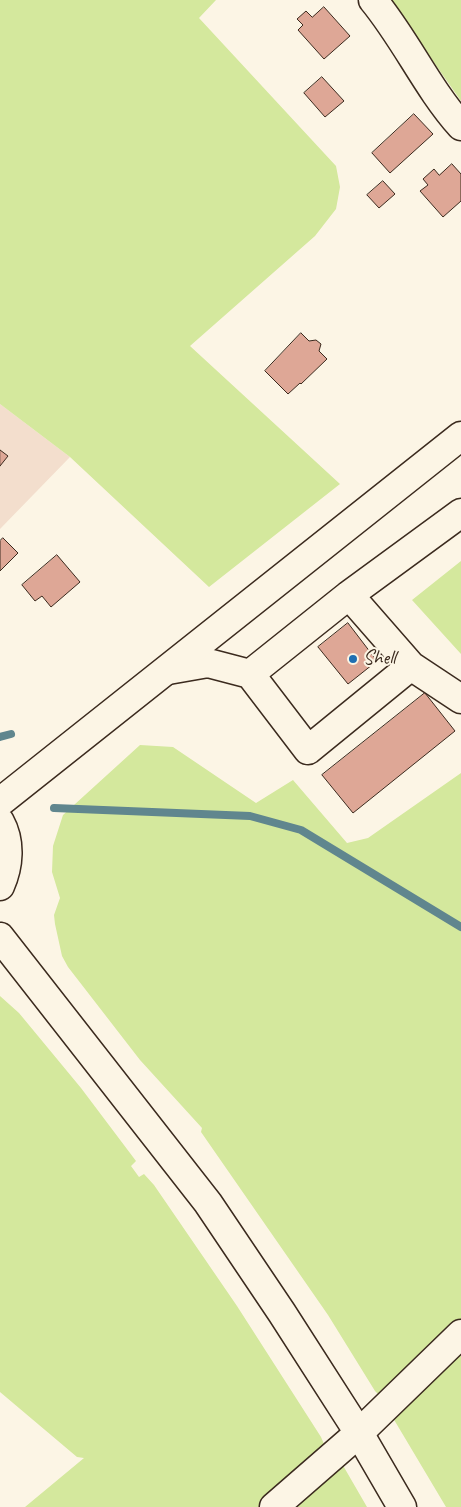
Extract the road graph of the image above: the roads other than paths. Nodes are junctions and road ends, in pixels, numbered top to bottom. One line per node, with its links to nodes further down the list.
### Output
1 (373, 0): 2 (main road)
2 (461, 126)
3 (461, 436): 7 (main road)
4 (461, 513): 5 (main road)
5 (350, 595): 6 (main road); 8 (main road)
6 (410, 666): 8 (main road); 9 (main road)
7 (168, 670): 8 (main road); 10 (main road)
8 (250, 674)
9 (461, 699)
10 (0, 802)
11 (0, 822): 12 (main road)
12 (0, 886)
13 (0, 937): 15 (main road)
14 (461, 1334): 15 (main road)
15 (359, 1433): 16 (main road); 17 (main road)
16 (274, 1507)
17 (402, 1507)

